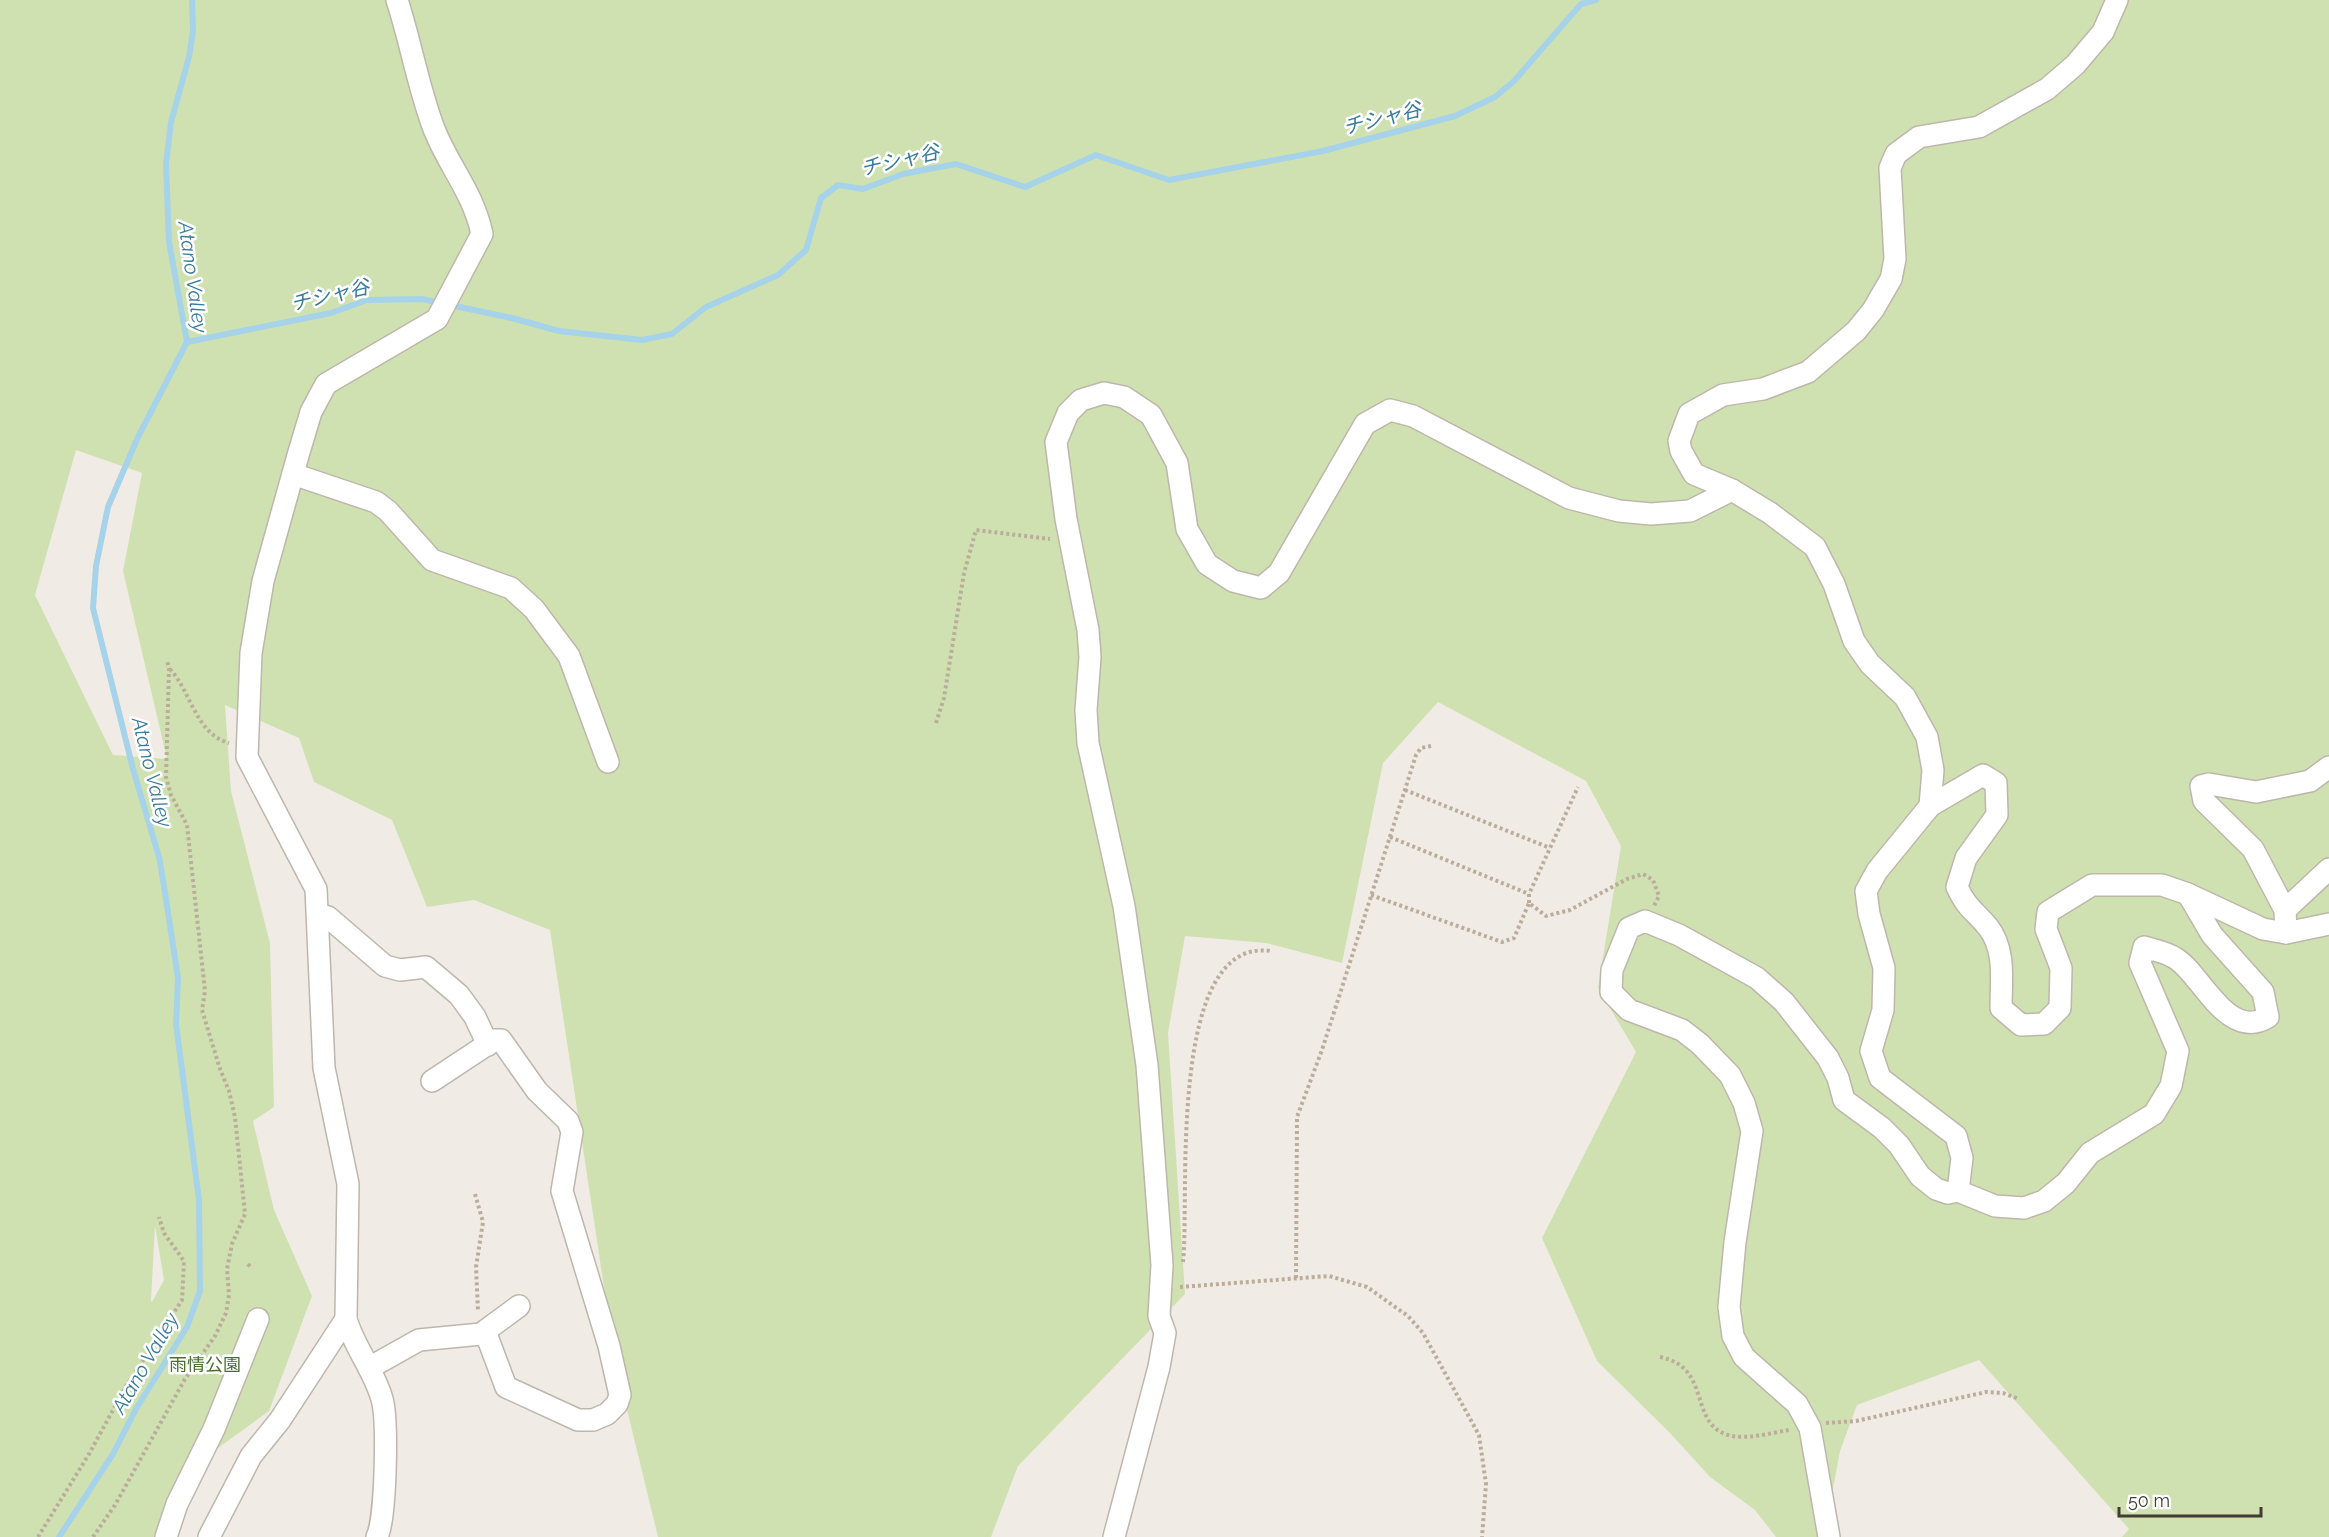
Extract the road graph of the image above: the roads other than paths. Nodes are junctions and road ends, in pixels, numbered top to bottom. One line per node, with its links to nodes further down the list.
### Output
1 (397, 0): 3 (street)
2 (2117, 0): 4 (street)
3 (293, 474): 5 (street); 11 (street)
4 (1732, 490): 7 (street); 25 (street)
5 (608, 762)
6 (2329, 767): 10 (street)
7 (1930, 806): 9 (street); 16 (street)
8 (2329, 869): 10 (street)
9 (2188, 894): 13 (street); 16 (street)
10 (2285, 910): 13 (street)
11 (318, 914): 14 (street); 18 (street)
12 (2329, 924): 13 (street)
13 (2286, 933)
14 (488, 1045): 15 (street); 20 (street)
15 (432, 1081)
16 (1958, 1191): 26 (street)
17 (519, 1306): 20 (street)
18 (346, 1319): 21 (street); 23 (street)
19 (258, 1320): 22 (street)
20 (485, 1331): 21 (street)
21 (369, 1368): 24 (street)
22 (166, 1537)
23 (209, 1537)
24 (377, 1537)
25 (1114, 1537)
26 (1829, 1537)

